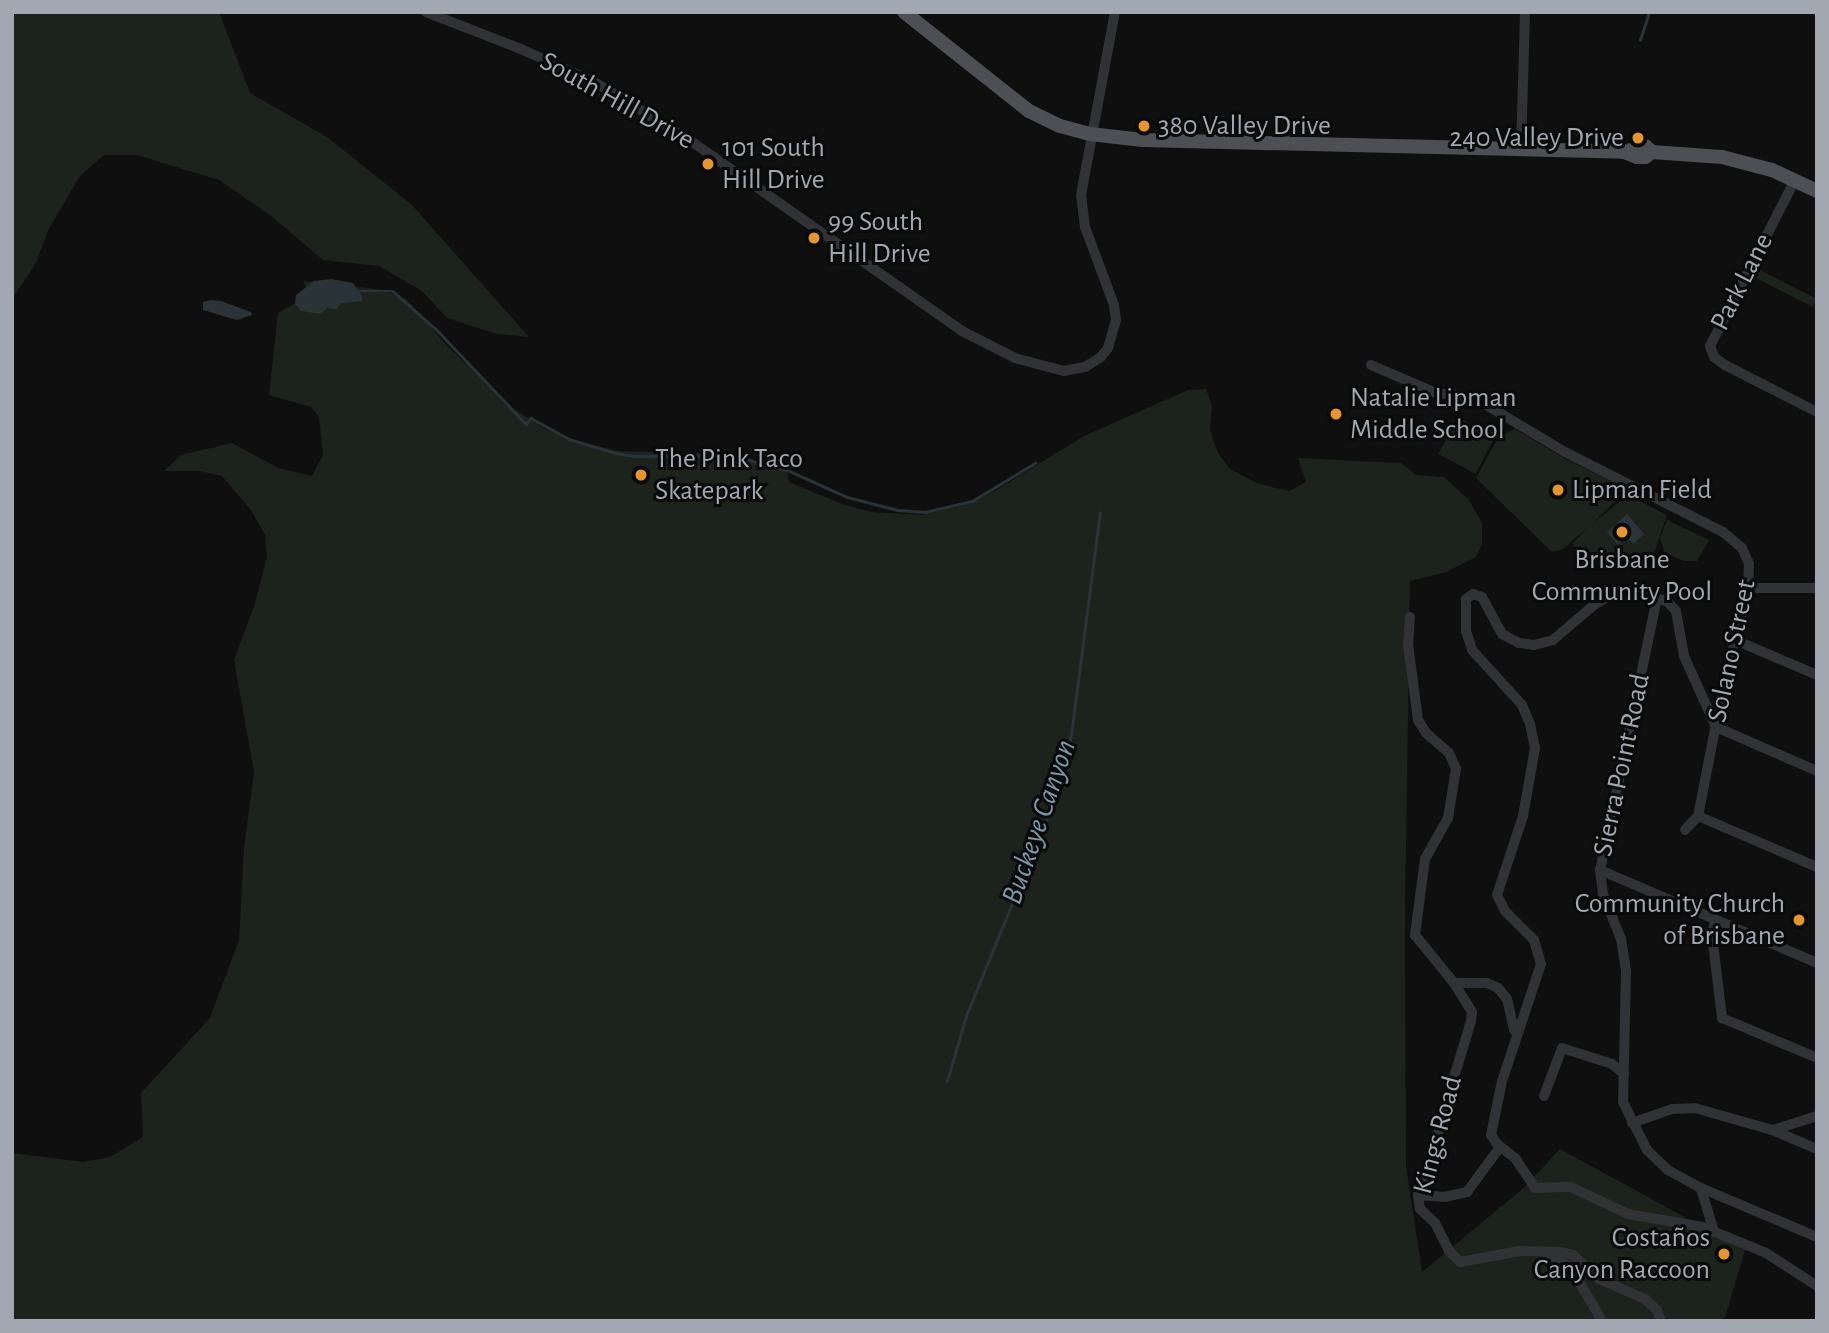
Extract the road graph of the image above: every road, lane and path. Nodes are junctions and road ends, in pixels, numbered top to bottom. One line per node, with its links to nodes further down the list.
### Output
1 (426, 12): 5 (street, South Hill Drive)
2 (904, 12): 5 (main road)
3 (1115, 12): 5 (street)
4 (1525, 12): 6 (street)
5 (1090, 134): 6 (main road)
6 (1521, 149): 7 (main road)
7 (1795, 180): 8 (main road); 10 (street, Park Lane)
8 (1817, 191)
9 (1371, 365): 15 (street, Solano Street)
10 (1817, 412)
11 (1757, 588): 12 (street)
12 (1817, 588)
13 (1657, 598): 18 (street); 24 (street, Sierra Point Road); 28 (street)
14 (1410, 617): 27 (street, Kings Road)
15 (1735, 640): 16 (street); 17 (street, Solano Street)
16 (1817, 675)
17 (1721, 698): 18 (street); 19 (street, Solano Street)
18 (1704, 701): 19 (street)
19 (1716, 727): 20 (street); 21 (street, Solano Street)
20 (1817, 771)
21 (1698, 816): 22 (street); 23 (street)
22 (1685, 830)
23 (1817, 867)
24 (1600, 870): 25 (street); 29 (street, Sierra Point Road)
25 (1715, 920): 26 (street); 30 (street)
26 (1817, 963)
27 (1454, 983): 28 (street); 40 (street, Kings Road)
28 (1519, 1032): 37 (street)
29 (1626, 1055): 31 (street); 32 (street, Sierra Point Road)
30 (1817, 1058)
31 (1612, 1064): 32 (street); 33 (street)
32 (1624, 1074): 35 (street, Sierra Point Road)
33 (1544, 1096)
34 (1817, 1116): 36 (street)
35 (1632, 1123): 36 (street); 39 (street, Sierra Point Road)
36 (1772, 1130): 38 (street)
37 (1500, 1146): 40 (street); 41 (street)
38 (1817, 1149)
39 (1701, 1188): 41 (street); 42 (street, Sierra Point Road)
40 (1418, 1195): 43 (street, Kings Road)
41 (1714, 1232): 44 (street)
42 (1817, 1237)
43 (1534, 1251): 45 (street); 46 (street, Kings Road)
44 (1817, 1286)
45 (1602, 1321)
46 (1661, 1321)

